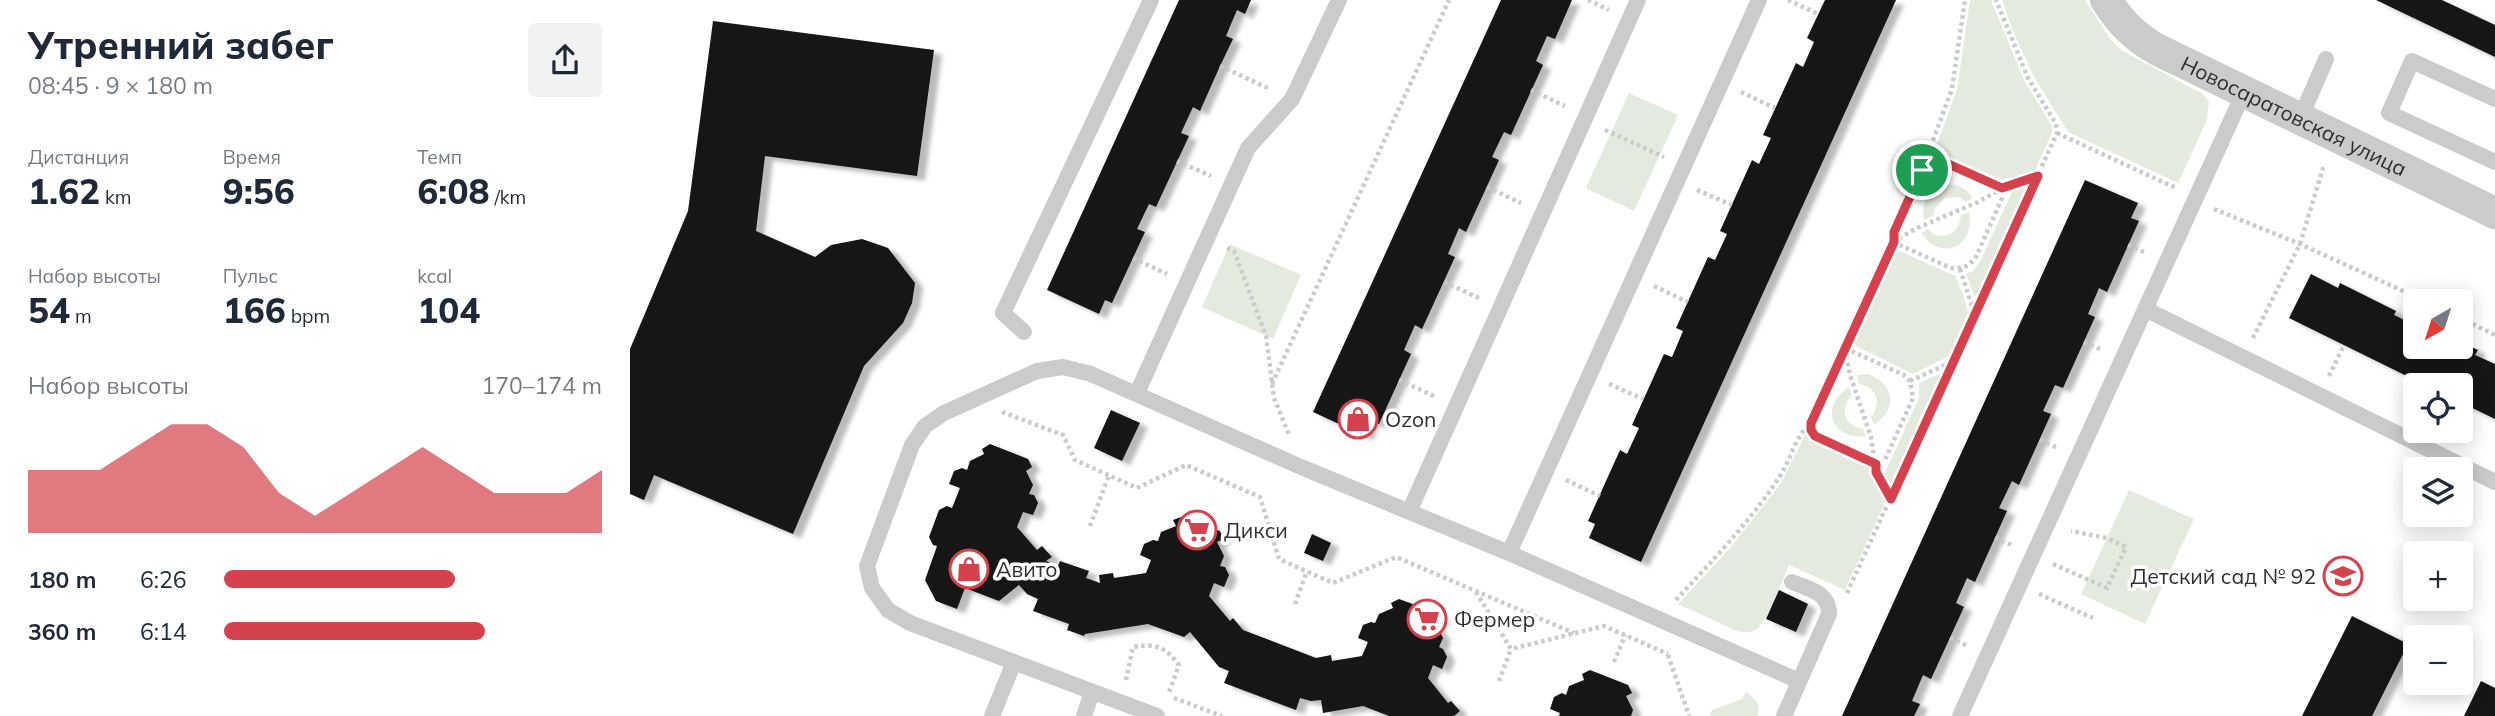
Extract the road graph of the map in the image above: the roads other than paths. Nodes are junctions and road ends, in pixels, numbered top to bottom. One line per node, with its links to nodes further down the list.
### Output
1 (1151, 0): 13 (lane)
2 (1339, 0): 14 (lane)
3 (1638, 0): 16 (lane)
4 (1759, 0): 17 (lane)
5 (2106, 0): 7 (street, Новосаратовская улица)
6 (2326, 60): 9 (lane)
7 (2244, 92): 9 (street, Новосаратовская улица); 12 (lane)
8 (2495, 99): 10 (lane)
9 (2300, 119): 11 (street, Новосаратовская улица)
10 (2495, 162)
11 (2495, 214)
12 (2145, 309): 15 (lane); 26 (lane)
13 (1024, 332)
14 (1137, 393): 16 (lane); 19 (lane)
15 (2495, 481)
16 (1409, 512): 17 (lane)
17 (1508, 553): 20 (lane)
18 (1792, 582): 20 (lane)
19 (1014, 662): 21 (lane); 22 (lane)
20 (1799, 681): 25 (lane)
21 (1093, 692): 23 (lane); 24 (lane)
22 (992, 716)
23 (1084, 716)
24 (1157, 716)
25 (1784, 716)
26 (1960, 716)

